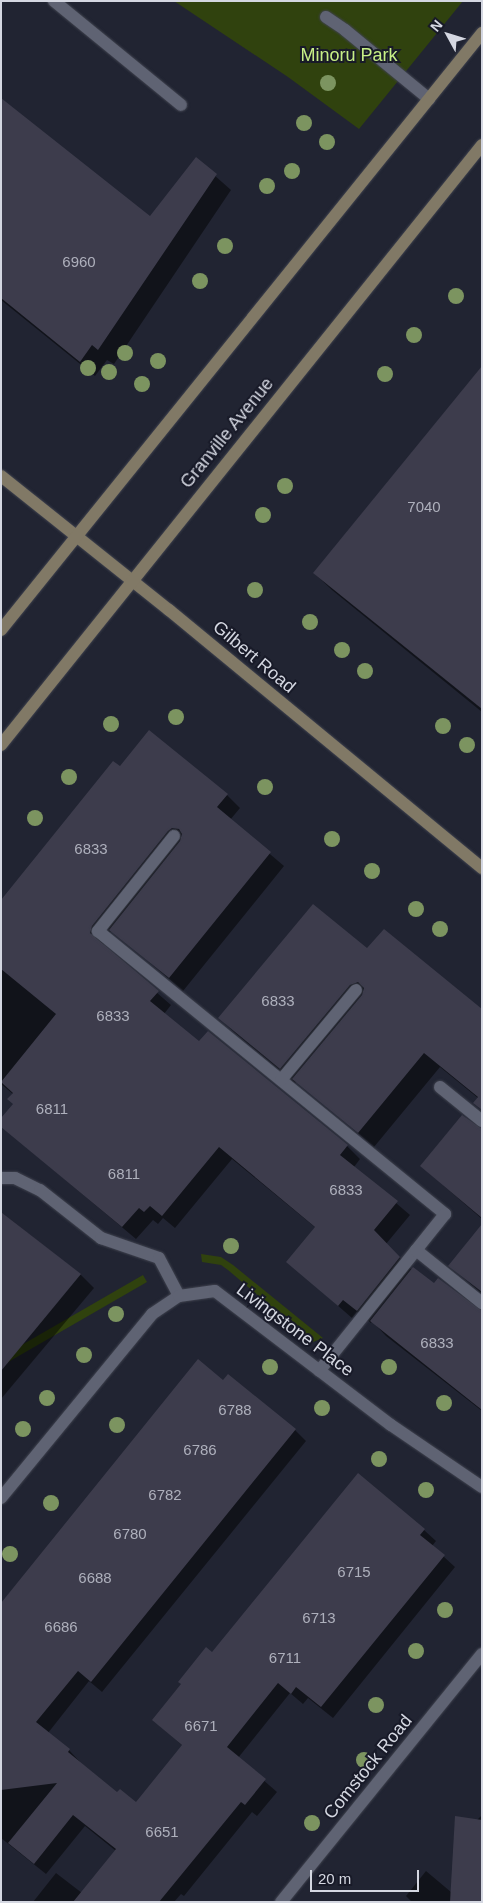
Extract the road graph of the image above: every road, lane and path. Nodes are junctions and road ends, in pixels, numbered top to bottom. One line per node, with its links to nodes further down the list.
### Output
1 (54, 1): 5 (street)
2 (326, 17): 4 (street)
3 (482, 33): 4 (main road)
4 (429, 99): 8 (main road)
5 (181, 105)
6 (482, 145): 9 (main road, Granville Avenue)
7 (1, 476): 8 (main road, Gilbert Road)
8 (77, 536): 9 (main road, Gilbert Road); 10 (main road)
9 (131, 580): 11 (main road, Granville Avenue); 13 (main road, Gilbert Road)
10 (1, 630)
11 (1, 745)
12 (174, 836): 15 (street)
13 (482, 868)
14 (356, 990): 15 (street)
15 (281, 1080): 19 (street)
16 (440, 1087): 17 (street)
17 (482, 1121)
18 (1, 1178): 20 (street)
19 (416, 1250): 21 (street); 22 (street)
20 (178, 1296): 22 (street, Livingstone Place); 24 (street, Livingstone Place)
21 (482, 1303)
22 (320, 1371): 23 (street, Livingstone Place)
23 (482, 1487)
24 (1, 1498)
25 (482, 1654): 26 (street, Comstock Road)
26 (280, 1902)

